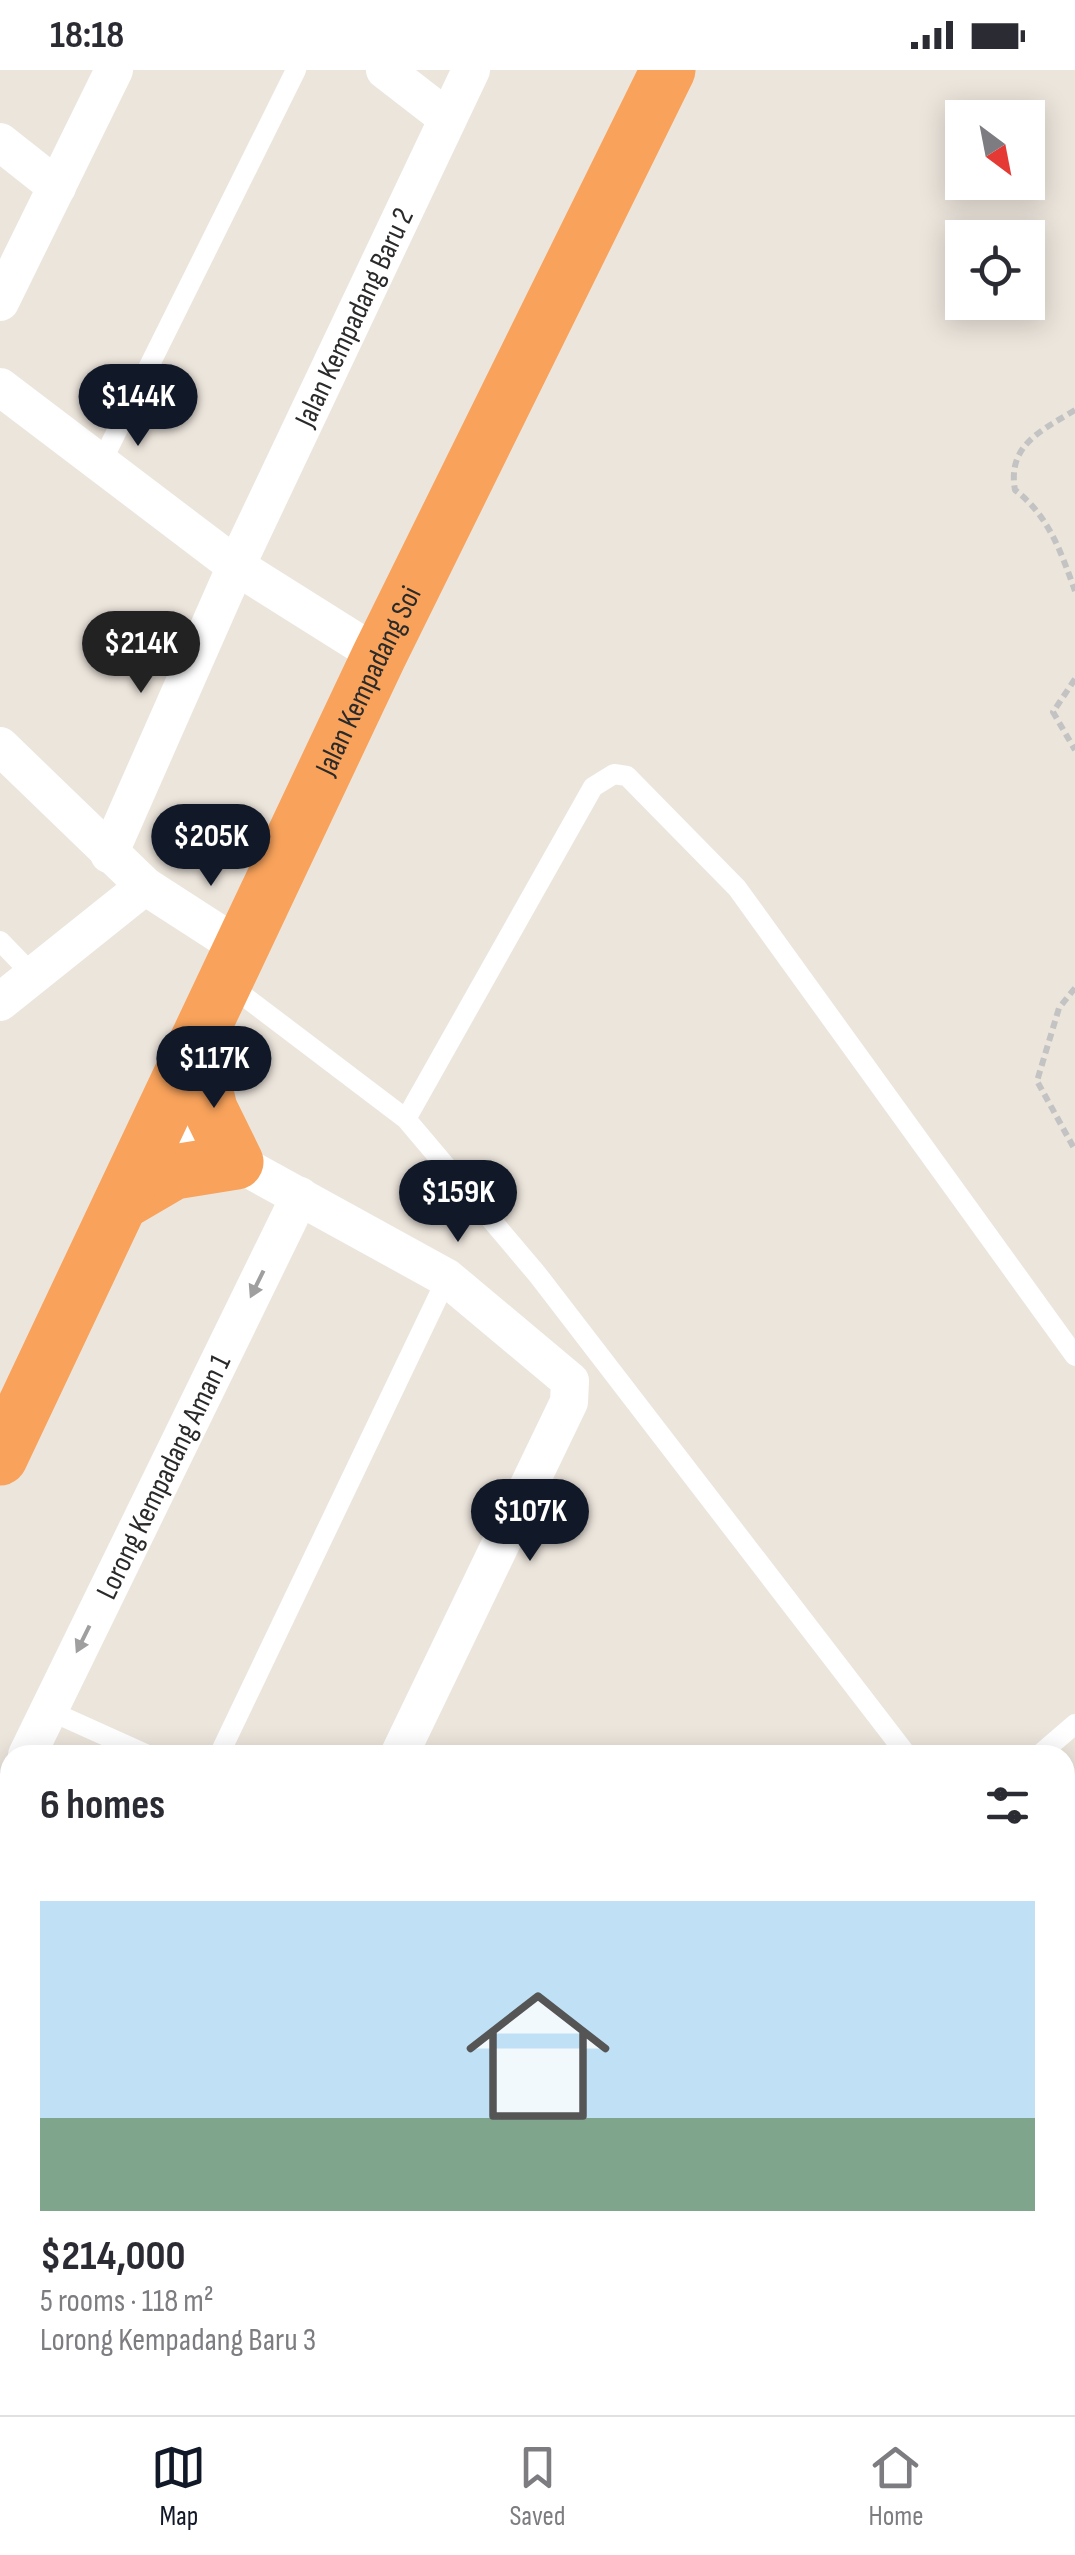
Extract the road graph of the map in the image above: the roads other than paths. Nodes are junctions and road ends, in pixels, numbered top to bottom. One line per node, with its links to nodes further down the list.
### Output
1 (114, 70): 8 (street)
2 (296, 70): 11 (lane)
3 (385, 70): 6 (street)
4 (472, 70): 6 (street, Jalan Kempadang Baru 2)
5 (668, 70): 13 (highway, Jalan Kempadang Soi)
6 (447, 118): 12 (street, Jalan Kempadang Baru 2)
7 (0, 142): 8 (street)
8 (57, 187): 9 (street)
9 (0, 302)
10 (0, 387): 11 (street)
11 (102, 464): 12 (street)
12 (236, 566): 13 (street); 15 (street, Jalan Kempadang Baru 2)
13 (379, 656): 18 (highway, Jalan Kempadang Soi)
14 (0, 746): 15 (street)
15 (108, 854): 16 (street)
16 (145, 886): 18 (street); 19 (street)
17 (0, 941): 19 (lane)
18 (234, 965): 21 (highway, Jalan Kempadang Soi); 22 (lane)
19 (34, 975): 20 (street)
20 (0, 1002)
21 (196, 1045): 23 (highway, Jalan Kempadang Soi); 24 (highway)
22 (406, 1119): 28 (lane); 36 (lane)
23 (160, 1120): 24 (street); 26 (highway, Jalan Kempadang Soi)
24 (236, 1162): 25 (street); 26 (highway)
25 (300, 1196): 27 (street); 30 (street, Lorong Kempadang Aman 1, one-way to 30)
26 (121, 1203): 29 (highway, Jalan Kempadang Soi)
27 (448, 1278): 34 (lane); 35 (street)
28 (1075, 1356)
29 (7, 1424)
30 (48, 1710): 32 (street, Lorong Kempadang Aman 1); 33 (lane)
31 (1075, 1724): 37 (lane)
32 (32, 1745)
33 (126, 1745)
34 (225, 1745)
35 (404, 1745)
36 (898, 1745)
37 (1051, 1745)

